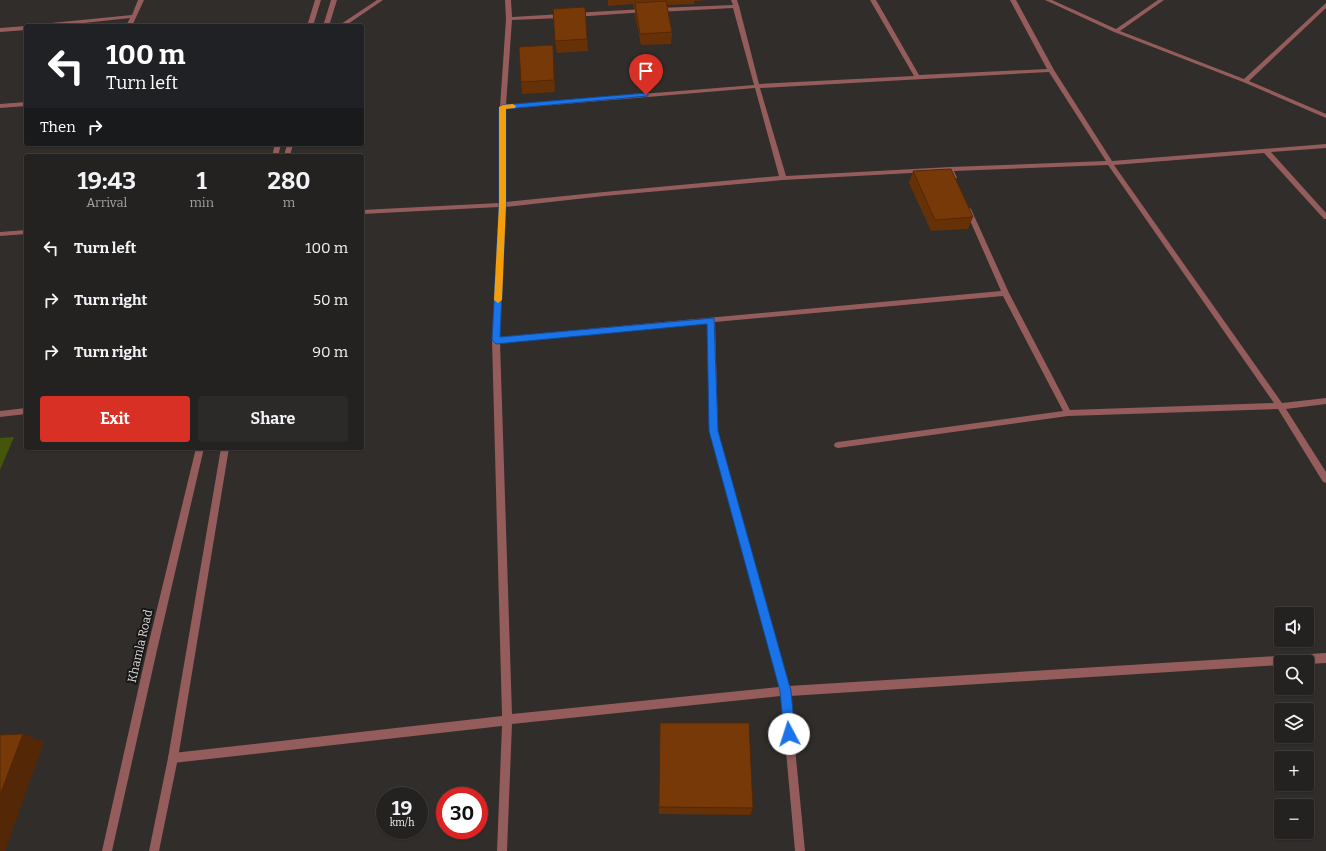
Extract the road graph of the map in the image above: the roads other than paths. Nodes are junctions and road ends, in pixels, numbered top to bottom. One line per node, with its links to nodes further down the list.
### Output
1 (141, 0): 12 (street)
2 (318, 0): 16 (street)
3 (334, 0): 17 (street)
4 (380, 0): 18 (street)
5 (508, 0): 13 (street)
6 (872, 0): 23 (street)
7 (1013, 0): 22 (street)
8 (1048, 0): 21 (street)
9 (1161, 0): 21 (street)
10 (735, 3): 13 (street); 25 (street)
11 (1326, 5): 24 (street)
12 (134, 16): 14 (street); 15 (street)
13 (509, 18): 28 (street)
14 (60, 24)
15 (130, 24)
16 (311, 24)
17 (327, 24)
18 (345, 24)
19 (24, 28): 20 (street)
20 (0, 30)
21 (1116, 31): 24 (street)
22 (1050, 70): 23 (street); 32 (street)
23 (917, 77): 25 (street)
24 (1245, 81): 29 (street)
25 (757, 86): 28 (street); 34 (street)
26 (24, 104): 27 (street)
27 (0, 106)
28 (503, 107): 37 (street)
29 (1326, 116)
30 (1326, 146): 31 (street)
31 (1266, 151): 32 (street); 39 (street)
32 (1110, 162): 33 (street); 46 (street)
33 (950, 169): 34 (street); 35 (street)
34 (783, 178): 37 (street)
35 (956, 184)
36 (963, 198): 42 (street)
37 (502, 205): 38 (street); 44 (street)
38 (364, 212)
39 (1326, 217)
40 (24, 232): 41 (street)
41 (0, 234)
42 (1005, 293): 43 (street); 48 (street)
43 (711, 320): 44 (street); 55 (street)
44 (496, 340): 56 (street)
45 (1326, 401): 46 (street)
46 (1280, 406): 48 (street); 53 (street)
47 (24, 411): 49 (street)
48 (1068, 413): 50 (street)
49 (0, 414)
50 (838, 444)
51 (200, 450): 58 (street, Khamla Road)
52 (225, 450): 57 (street)
53 (1326, 479)
54 (1326, 658): 55 (street)
55 (785, 691): 56 (street); 61 (street)
56 (507, 720): 57 (street); 60 (street)
57 (173, 758): 59 (street)
58 (107, 851)
59 (154, 851)
60 (502, 851)
61 (800, 851)

